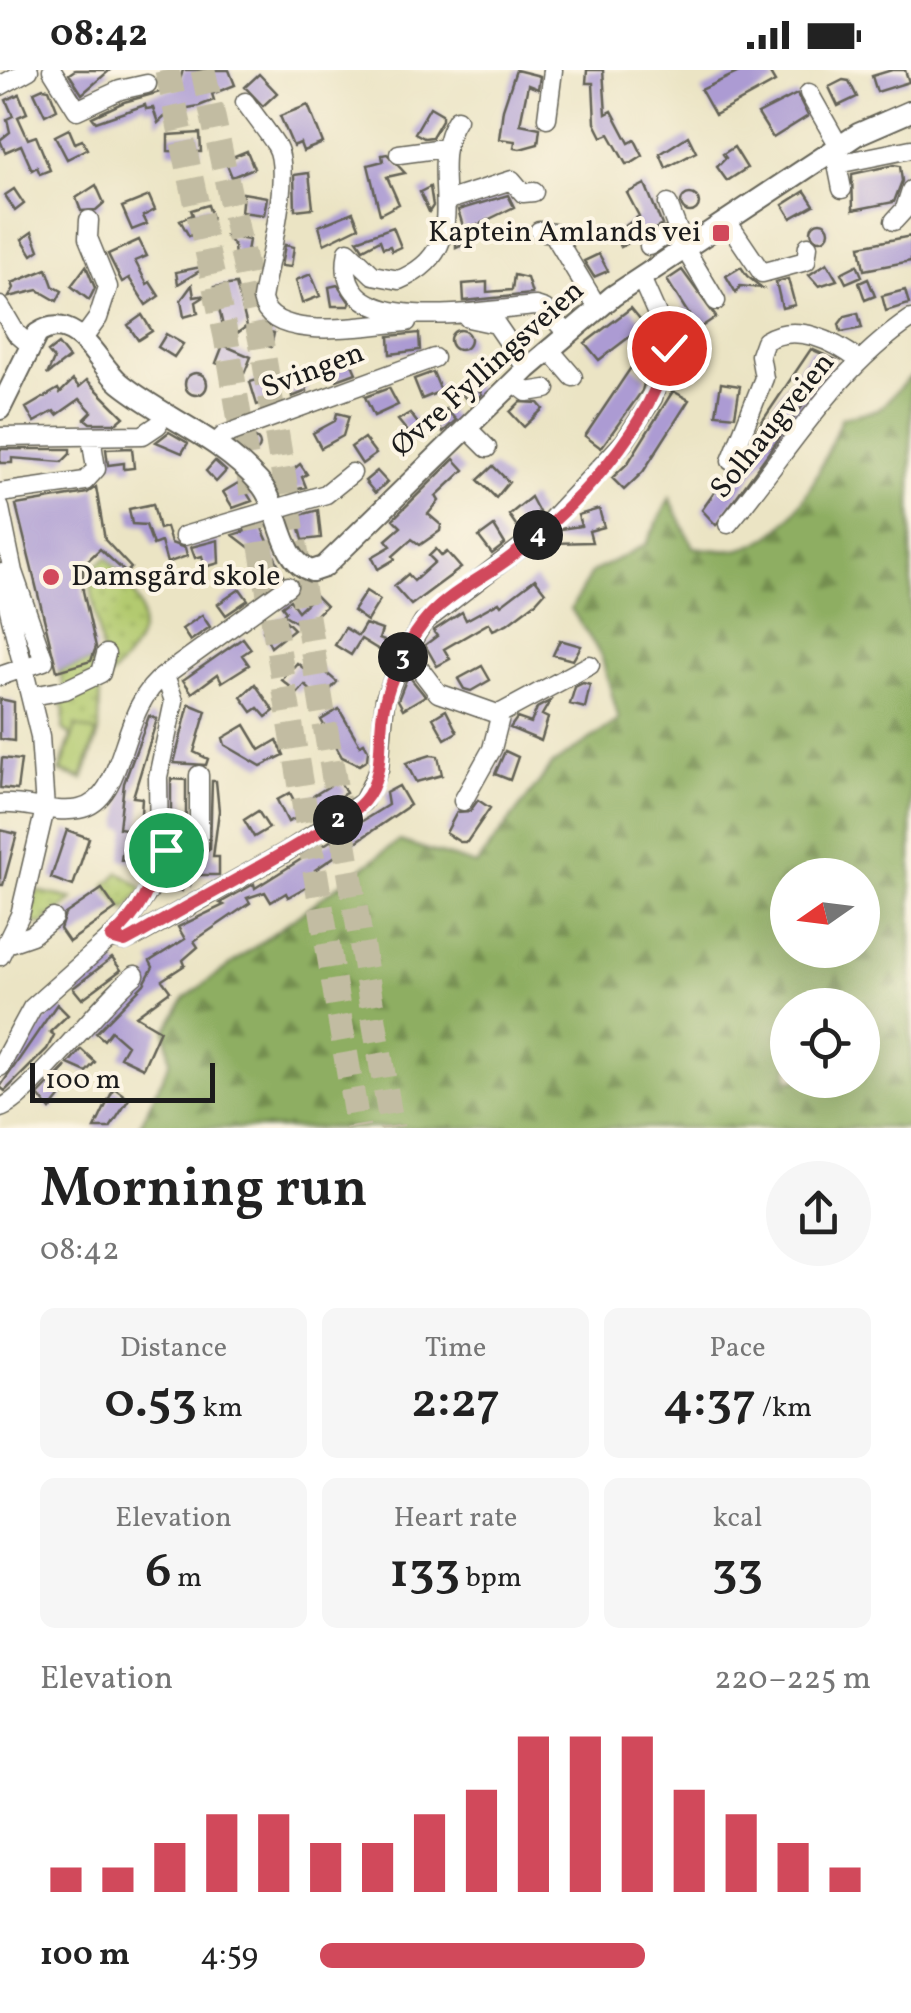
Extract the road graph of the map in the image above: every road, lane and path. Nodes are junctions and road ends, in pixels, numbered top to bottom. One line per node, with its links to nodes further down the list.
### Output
1 (29, 70): 5 (street)
2 (52, 70): 4 (street)
3 (553, 70): 9 (street)
4 (148, 84)
5 (0, 86)
6 (809, 94): 14 (street)
7 (244, 102): 38 (street)
8 (911, 111): 14 (main road, Øvre Fyllingsveien)
9 (546, 118)
10 (457, 119): 11 (street)
11 (444, 148): 13 (street); 18 (street)
12 (911, 149): 14 (street, Øvre Fyllingsveien)
13 (399, 154)
14 (835, 154): 15 (street); 21 (main road, Øvre Fyllingsveien)
15 (842, 189)
16 (911, 190): 22 (street)
17 (534, 192): 18 (street)
18 (446, 201): 32 (street)
19 (668, 204): 24 (street)
20 (89, 220): 33 (street)
21 (728, 221): 24 (main road, Øvre Fyllingsveien); 26 (street)
22 (894, 221)
23 (539, 231): 30 (street)
24 (682, 243): 25 (street); 27 (main road, Øvre Fyllingsveien); 28 (street)
25 (649, 246)
26 (808, 246)
27 (641, 278): 30 (main road, Øvre Fyllingsveien); 57 (street)
28 (716, 301)
29 (0, 306): 34 (street)
30 (598, 308): 32 (main road, Øvre Fyllingsveien)
31 (911, 319): 37 (street, Solhaugveien)
32 (567, 333): 35 (main road, Øvre Fyllingsveien)
33 (82, 340): 34 (main road); 46 (main road)
34 (30, 344): 41 (main road)
35 (549, 349): 38 (main road, Øvre Fyllingsveien); 39 (street)
36 (434, 358): 46 (street, Svingen)
37 (860, 361): 48 (street, Solhaugveien); 53 (street, Solhaugveien)
38 (521, 375): 40 (street); 43 (main road, Øvre Fyllingsveien)
39 (573, 377)
40 (546, 389)
41 (0, 409)
42 (158, 424): 44 (street)
43 (466, 427): 47 (street); 52 (main road, Øvre Fyllingsveien)
44 (91, 436): 45 (street); 50 (street)
45 (0, 438)
46 (216, 443): 52 (main road)
47 (488, 448)
48 (731, 461)
49 (352, 473): 52 (street)
50 (0, 493)
51 (0, 508): 60 (street)
52 (276, 508): 54 (street)
53 (728, 524)
54 (184, 536)
55 (0, 573): 60 (street)
56 (288, 586): 61 (street)
57 (406, 652): 64 (street); 71 (street)
58 (106, 654): 63 (street)
59 (590, 665): 64 (street)
60 (25, 669): 62 (street); 63 (street)
61 (165, 675): 68 (street); 69 (street)
62 (0, 676)
63 (32, 696): 68 (street)
64 (500, 714): 66 (street)
65 (200, 774): 69 (street)
66 (463, 800)
67 (0, 804): 68 (street)
68 (45, 809): 72 (street)
69 (159, 850): 71 (street)
70 (53, 918): 72 (street)
71 (111, 938): 74 (street)
72 (4, 949)
73 (135, 975): 75 (street)
74 (0, 1067)
75 (0, 1108)

